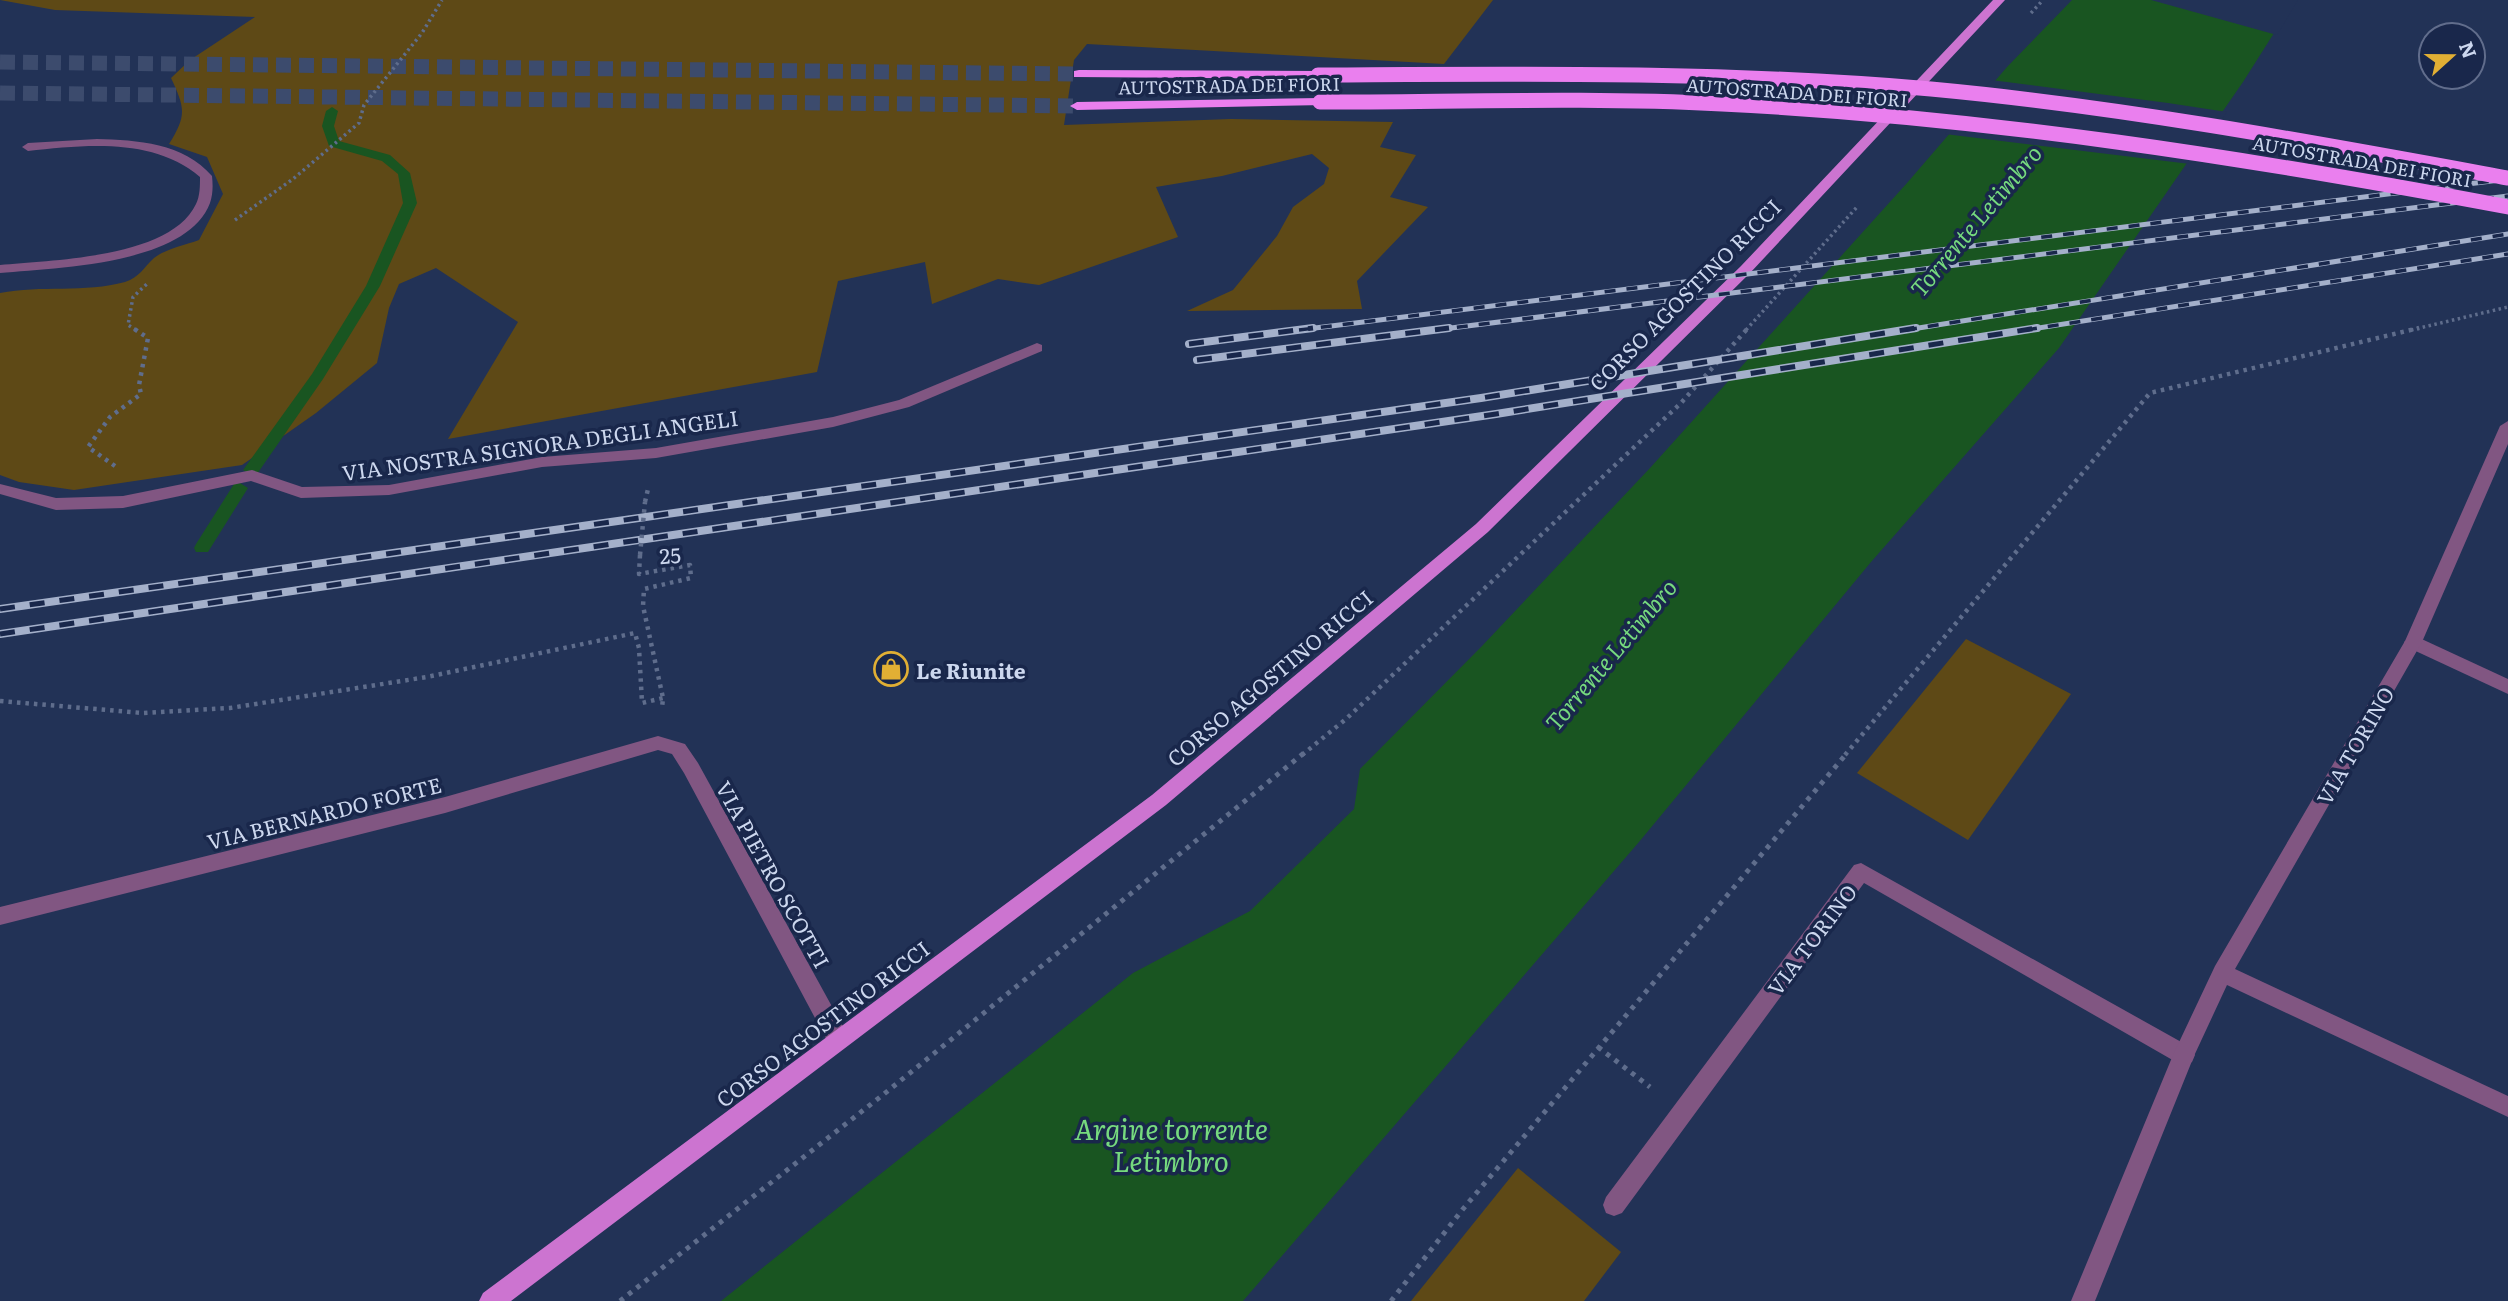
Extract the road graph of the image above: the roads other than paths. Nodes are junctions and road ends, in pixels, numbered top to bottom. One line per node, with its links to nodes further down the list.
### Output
1 (1999, 0): 16 (main road, CORSO AGOSTINO RICCI)
2 (1079, 74): 5 (highway, AUTOSTRADA DEI FIORI, bridge)
3 (1077, 106): 6 (highway, AUTOSTRADA DEI FIORI, bridge)
4 (28, 147): 7 (street)
5 (2508, 178)
6 (2508, 207)
7 (0, 269)
8 (1037, 348): 10 (street, VIA NOSTRA SIGNORA DEGLI ANGELI)
9 (2508, 426): 11 (street, VIA TORINO)
10 (0, 489)
11 (2413, 642): 12 (street); 15 (street, VIA TORINO)
12 (2508, 687)
13 (658, 743): 14 (street, VIA BERNARDO FORTE); 16 (street, VIA PIETRO SCOTTI)
14 (0, 916)
15 (2222, 973): 17 (street, VIA TORINO); 18 (street)
16 (838, 1039): 20 (main road, CORSO AGOSTINO RICCI)
17 (2184, 1055): 19 (street, VIA TORINO); 21 (street, VIA TORINO)
18 (2508, 1108)
19 (1614, 1205)
20 (491, 1301)
21 (2083, 1301)

